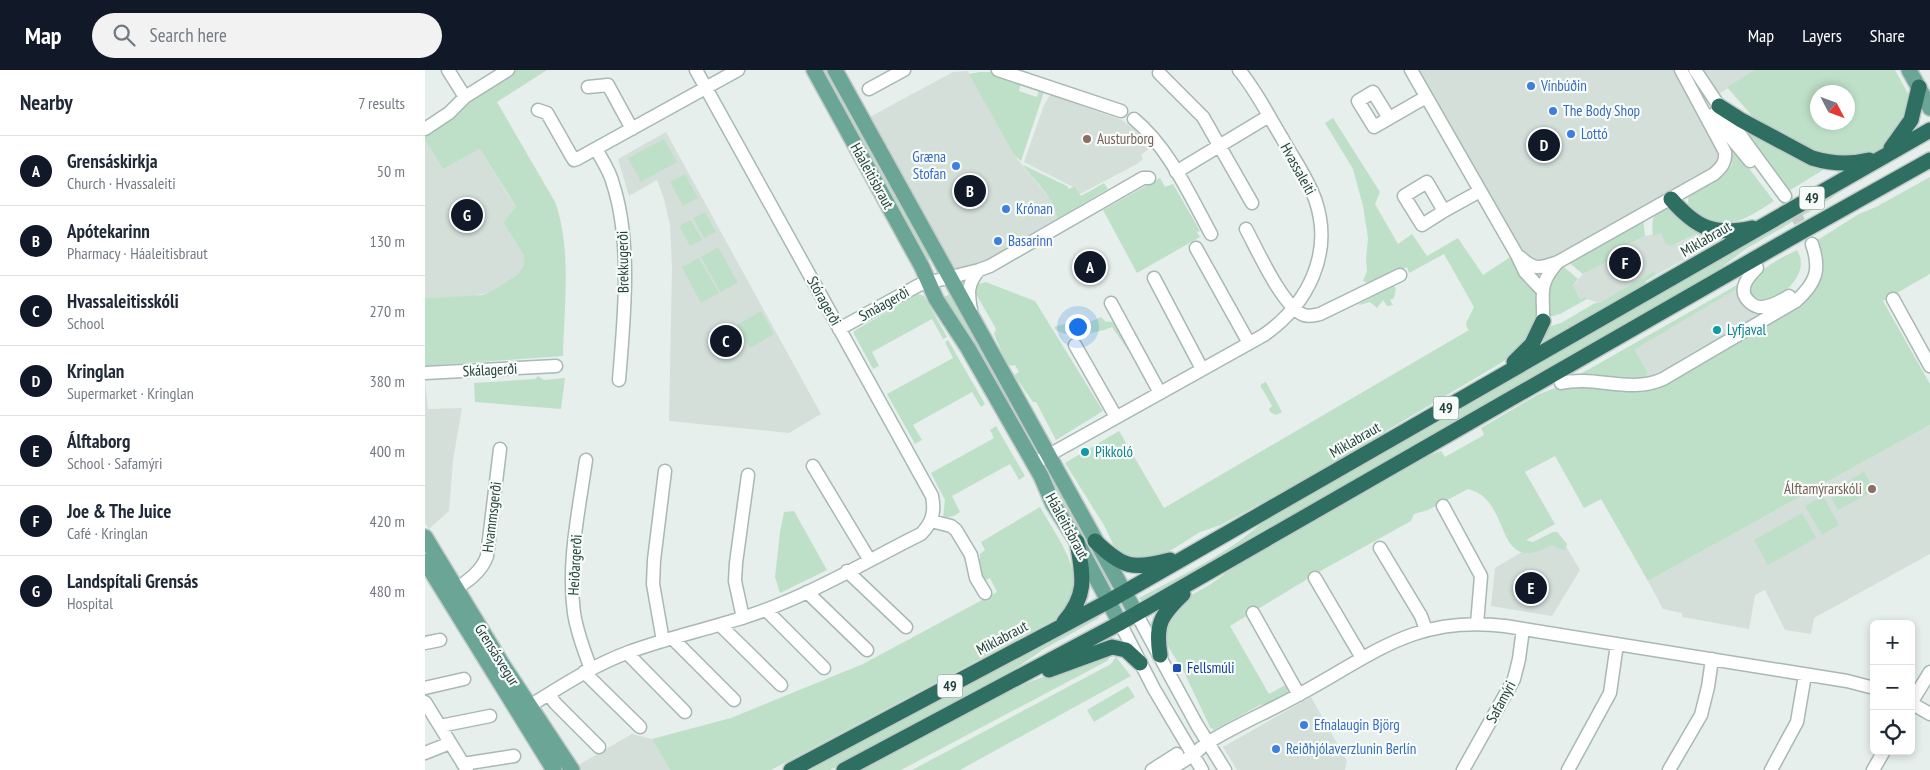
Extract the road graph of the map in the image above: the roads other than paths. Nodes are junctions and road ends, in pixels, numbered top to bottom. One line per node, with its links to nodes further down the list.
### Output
1 (448, 70): 21 (street)
2 (508, 70): 21 (street)
3 (696, 70): 18 (street, Stóragerði)
4 (738, 70): 18 (street)
5 (814, 70): 56 (main road, Háaleitisbraut)
6 (835, 70): 54 (main road, Háaleitisbraut)
7 (903, 70): 19 (street)
8 (998, 70): 15 (street)
9 (1239, 70): 27 (street, Hvassaleiti)
10 (1411, 70): 22 (street)
11 (1681, 70): 20 (street)
12 (1695, 70): 23 (street)
13 (1909, 70): 17 (main road)
14 (1159, 73): 33 (street)
15 (1037, 76): 26 (street)
16 (588, 87): 31 (street)
17 (1919, 87): 24 (main road); 35 (highway)
18 (706, 88): 31 (street); 63 (street, Stóragerði)
19 (869, 89)
20 (1695, 93): 23 (street); 41 (street)
21 (465, 97): 30 (street)
22 (1426, 97): 29 (street); 40 (street)
23 (1719, 106): 35 (highway)
24 (1930, 108)
25 (539, 110): 34 (street)
26 (1121, 110)
27 (1269, 116): 33 (street); 60 (street, Hvassaleiti)
28 (1134, 118): 38 (street)
29 (1389, 118)
30 (425, 128)
31 (632, 129): 34 (street)
32 (1930, 130): 35 (highway, Miklabraut / 49)
33 (1220, 146): 38 (street); 42 (street)
34 (596, 149): 72 (street, Brekkugerði)
35 (1883, 156): 44 (highway, Miklabraut / 49)
36 (1930, 160): 37 (highway, 49)
37 (1923, 169): 47 (highway, 49)
38 (1176, 172): 46 (street)
39 (1149, 178): 52 (street)
40 (1480, 191): 43 (street); 49 (street)
41 (1671, 199): 44 (highway); 50 (street)
42 (1252, 202)
43 (1443, 211)
44 (1766, 225): 71 (highway, Miklabraut / 49)
45 (1246, 229): 60 (street)
46 (1211, 234)
47 (1789, 239): 51 (highway); 77 (highway, 49)
48 (1196, 248): 64 (street)
49 (1517, 255): 50 (street); 57 (street)
50 (1558, 262): 57 (street)
51 (1757, 268): 73 (street)
52 (979, 270): 54 (street); 61 (street, Háaleitisbraut)
53 (1400, 275): 60 (street)
54 (951, 277): 56 (street); 61 (main road, Háaleitisbraut)
55 (1154, 278): 69 (street)
56 (929, 283): 63 (street, Smáagerði); 80 (main road, Háaleitisbraut)
57 (1542, 290): 62 (street)
58 (1893, 299): 66 (street)
59 (1111, 303): 74 (street)
60 (1295, 309): 64 (street, Hvassaleiti)
61 (973, 320): 78 (main road, Háaleitisbraut)
62 (1543, 321): 71 (highway)
63 (839, 329): 85 (street, Stóragerði)
64 (1249, 343): 69 (street, Hvassaleiti)
65 (1075, 345): 75 (street)
66 (1926, 348): 68 (street)
67 (556, 366): 70 (street, Skálagerði)
68 (1930, 366)
69 (1202, 369): 74 (street, Hvassaleiti)
70 (425, 373)
71 (1499, 377): 90 (highway, Miklabraut / 49)
72 (619, 380)
73 (1561, 383): 77 (highway)
74 (1160, 393): 75 (street, Hvassaleiti)
75 (1116, 417): 78 (street, Hvassaleiti)
76 (500, 450): 96 (street, Hvammsgerði)
77 (1418, 452): 95 (highway, 49)
78 (1050, 454): 80 (street, Hvassaleiti); 87 (main road, Háaleitisbraut)
79 (586, 460): 123 (street, Heiðargerði)
80 (1033, 463): 88 (main road, Háaleitisbraut)
81 (813, 466): 91 (street)
82 (665, 471): 112 (street)
83 (748, 475): 104 (street)
84 (1443, 506): 106 (street)
85 (931, 521): 91 (street); 99 (street)
86 (425, 537): 96 (main road, Grensásvegur)
87 (1095, 541): 90 (highway); 98 (main road, Háaleitisbraut)
88 (1077, 542): 100 (main road, Háaleitisbraut); 109 (highway)
89 (1380, 548): 111 (street)
90 (1188, 556): 98 (highway, Miklabraut / 49)
91 (869, 559): 93 (street)
92 (425, 561): 96 (main road, Grensásvegur)
93 (847, 571): 97 (street); 108 (street)
94 (1315, 578): 119 (street)
95 (1198, 579): 103 (highway, 49); 118 (highway)
96 (451, 592): 137 (main road, Grensásvegur)
97 (807, 592): 101 (street); 116 (street)
98 (1124, 592): 100 (highway, Miklabraut / 49); 103 (main road, Háaleitisbraut)
99 (985, 593)
100 (1109, 601): 105 (main road, Háaleitisbraut); 109 (highway, Miklabraut / 49)
101 (766, 610): 104 (street); 122 (street)
102 (1253, 613): 132 (street)
103 (1136, 614): 105 (highway, 49); 118 (street, Háaleitisbraut)
104 (743, 618): 107 (street)
105 (1120, 623): 121 (street, Háaleitisbraut); 126 (highway, 49)
106 (1477, 624): 110 (street); 111 (street)
107 (719, 625): 112 (street); 128 (street)
108 (906, 627)
109 (1058, 628): 153 (highway, Miklabraut / 49)
110 (1523, 629): 115 (street); 159 (street, Safamýri)
111 (1426, 630): 119 (street)
112 (667, 639): 117 (street); 134 (street)
113 (440, 640): 114 (street)
114 (425, 643)
115 (1617, 644): 120 (street); 160 (street)
116 (867, 650)
117 (627, 653): 123 (street); 138 (street)
118 (1160, 656): 144 (street, Háaleitisbraut)
119 (1362, 658): 132 (street)
120 (1712, 659): 125 (street); 161 (street)
121 (1140, 663): 126 (highway); 146 (street, Háaleitisbraut)
122 (824, 668)
123 (588, 670): 131 (street); 142 (street, Heiðargerði)
124 (1930, 672): 133 (street)
125 (1805, 675): 129 (street); 162 (street)
126 (1021, 676): 154 (highway, 49)
127 (464, 679): 130 (street)
128 (781, 685)
129 (1870, 687)
130 (425, 688)
131 (549, 694): 137 (street); 145 (street)
132 (1299, 695): 144 (street)
133 (1915, 696)
134 (734, 700)
135 (1915, 705): 139 (street)
136 (427, 708): 141 (street)
137 (524, 709): 151 (main road, Grensásvegur); 152 (main road, Grensásvegur)
138 (685, 712)
139 (1930, 714)
140 (490, 716): 141 (street)
141 (440, 726): 143 (street)
142 (640, 727)
143 (450, 742): 147 (street); 150 (street)
144 (1207, 742): 146 (street); 158 (street, Háaleitisbraut)
145 (599, 747)
146 (1190, 751): 155 (street); 156 (street); 157 (street, Háaleitisbraut)
147 (425, 754)
148 (1882, 755): 163 (street)
149 (514, 756): 150 (street)
150 (465, 767)
151 (554, 770)
152 (572, 770)
153 (791, 770)
154 (845, 770)
155 (1151, 770)
156 (1168, 770)
157 (1203, 770)
158 (1225, 770)
159 (1463, 770)
160 (1568, 770)
161 (1669, 770)
162 (1771, 770)
163 (1873, 770)

